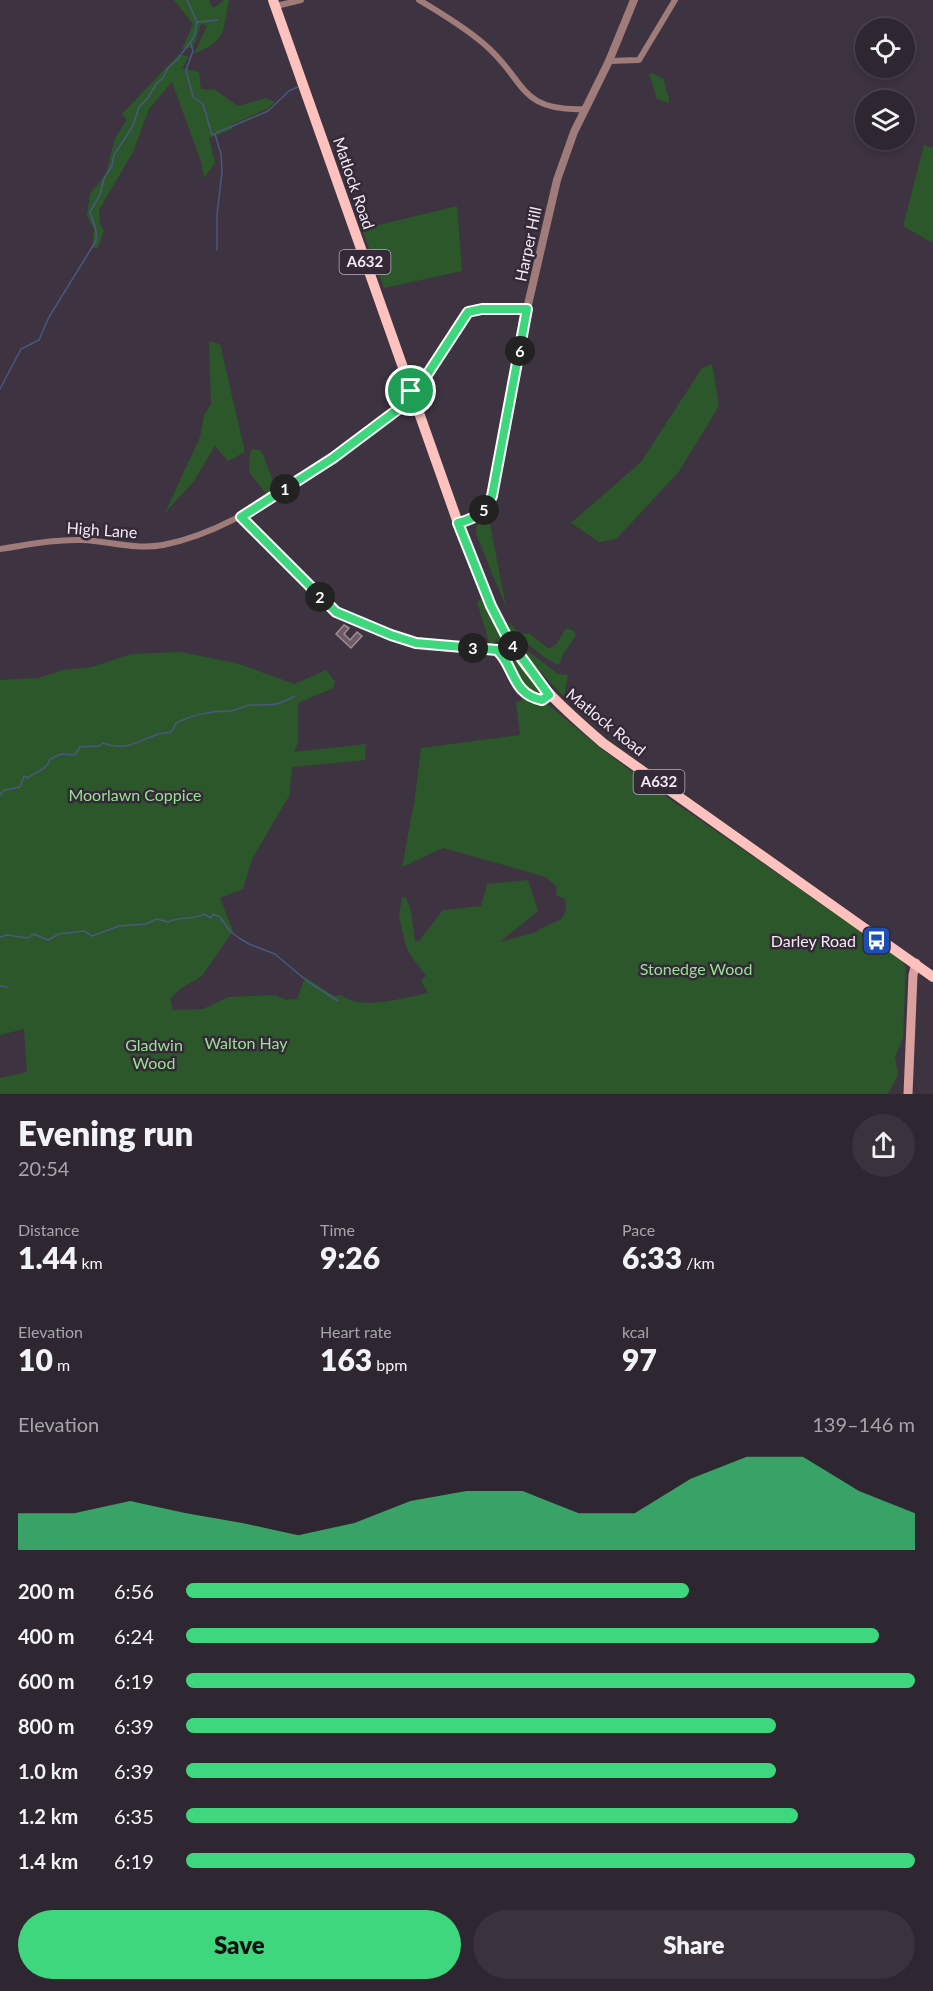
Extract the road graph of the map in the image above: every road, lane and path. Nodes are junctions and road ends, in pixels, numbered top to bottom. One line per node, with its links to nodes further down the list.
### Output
1 (301, 0): 5 (street)
2 (419, 0): 7 (street)
3 (634, 0): 6 (street, Harper Hill)
4 (675, 0): 6 (street)
5 (274, 3): 9 (main road, Matlock Road / A632)
6 (609, 61): 7 (street, Harper Hill)
7 (585, 109): 8 (street, Harper Hill)
8 (527, 309): 9 (street, High Lane); 11 (street, Harper Hill)
9 (412, 395): 10 (street, High Lane); 11 (main road, Matlock Road / A632)
10 (241, 517): 12 (street, High Lane); 13 (street)
11 (458, 523): 13 (main road, Matlock Road / A632)
12 (0, 549)
13 (549, 695): 14 (main road, Matlock Road / A632)
14 (916, 963): 15 (main road, Matlock Road / A632); 16 (main road)
15 (933, 977)
16 (908, 1094)

